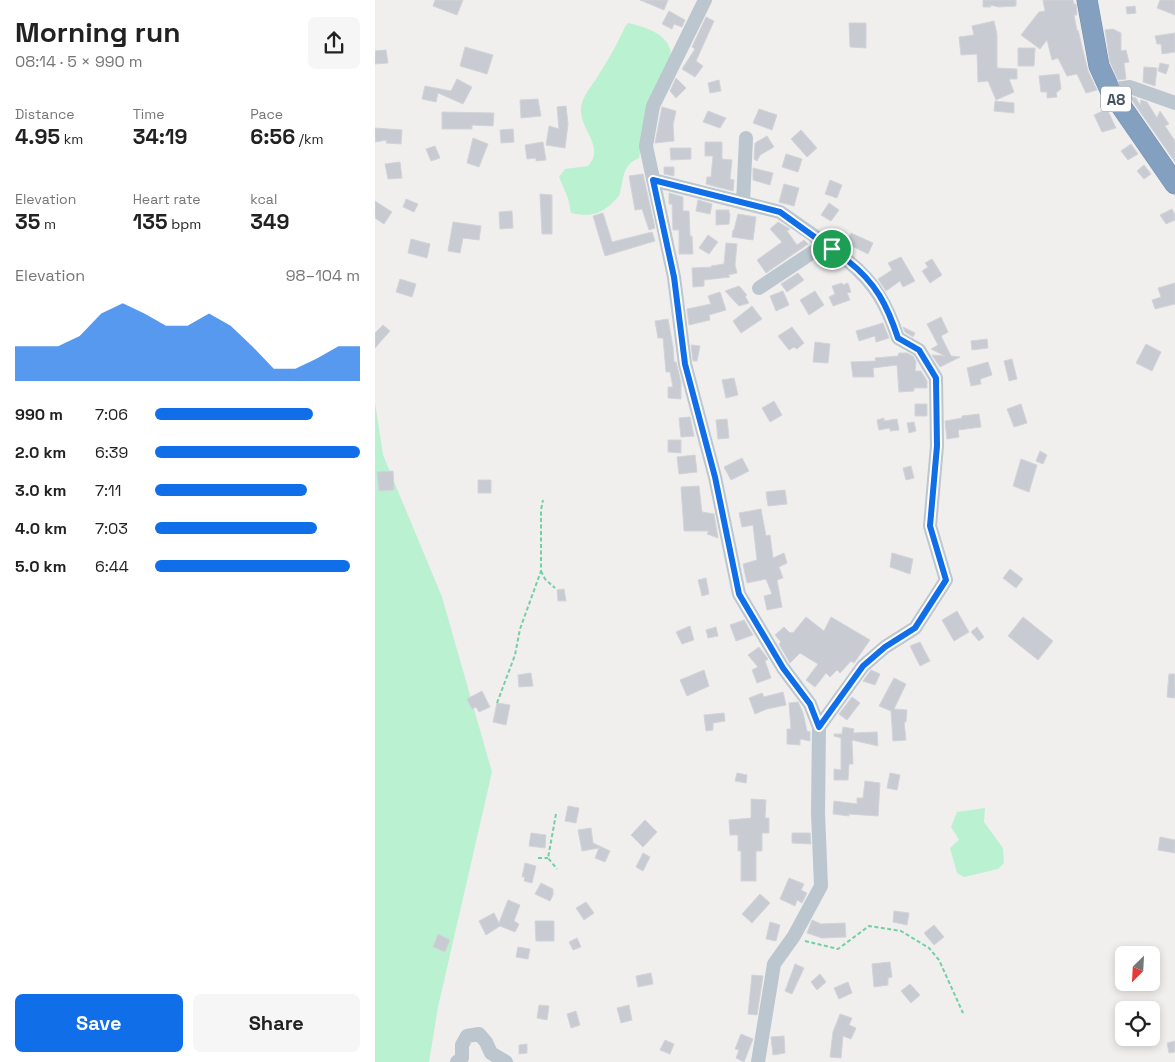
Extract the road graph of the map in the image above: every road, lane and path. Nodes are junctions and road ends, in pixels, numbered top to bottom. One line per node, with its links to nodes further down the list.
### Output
1 (705, 0): 6 (street)
2 (1087, 0): 3 (highway, A8)
3 (1110, 90): 4 (street); 7 (highway, A8)
4 (1175, 102)
5 (746, 138): 8 (street)
6 (653, 180): 8 (street); 15 (street)
7 (1175, 184)
8 (743, 203): 9 (street)
9 (822, 246): 10 (street); 15 (street)
10 (759, 288)
11 (543, 500): 12 (path)
12 (541, 571): 13 (path); 14 (path)
13 (555, 588)
14 (497, 703)
15 (819, 727): 20 (street)
16 (556, 814): 18 (path)
17 (538, 858): 18 (path)
18 (548, 858): 19 (path)
19 (557, 869)
20 (794, 936): 21 (path); 24 (street)
21 (963, 1012)
22 (457, 1062): 23 (street)
23 (506, 1062)
24 (758, 1062)

